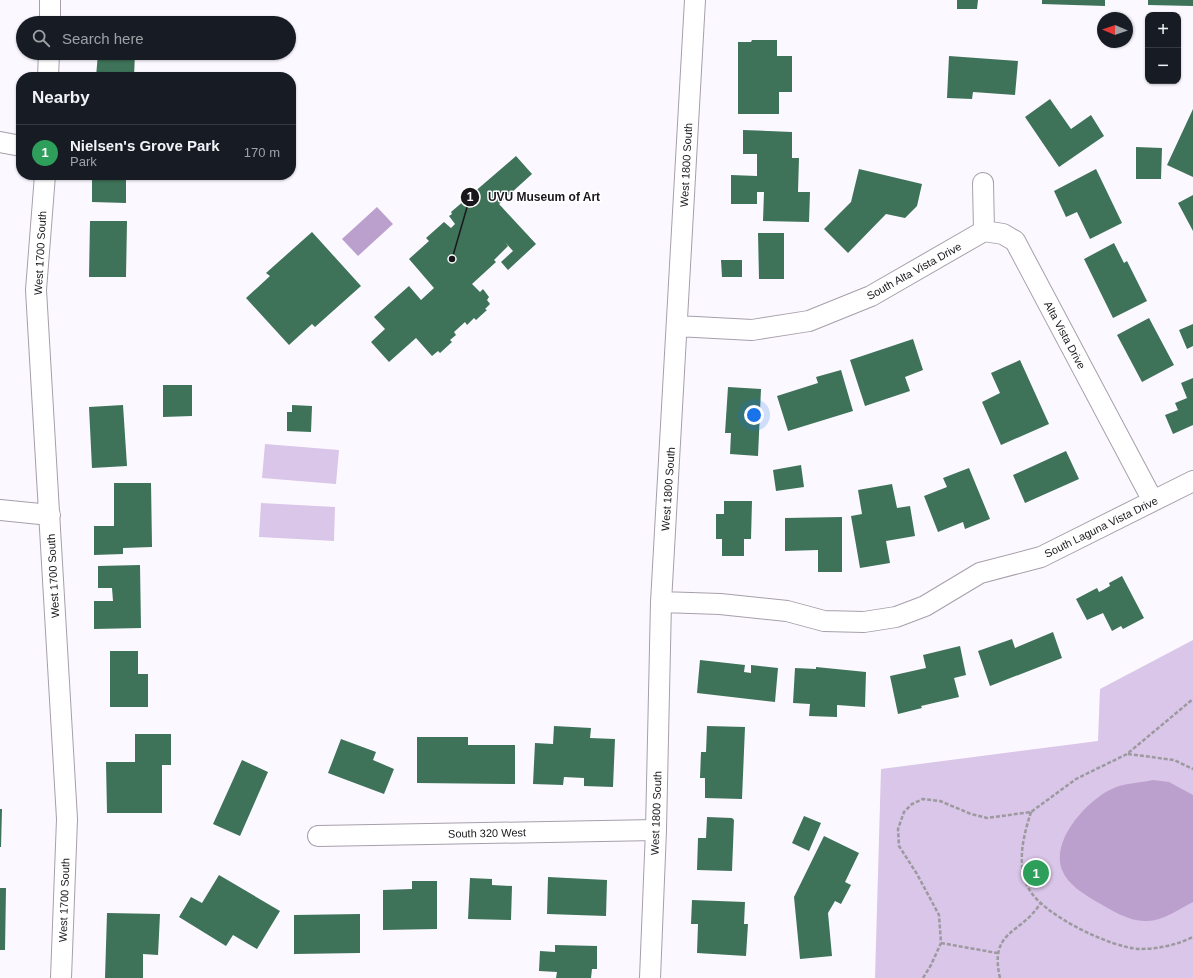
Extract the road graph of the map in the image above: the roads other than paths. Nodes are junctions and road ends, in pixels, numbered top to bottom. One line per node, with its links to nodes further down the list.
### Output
1 (50, 0): 3 (street)
2 (695, 0): 11 (street, West 1800 South)
3 (50, 16)
4 (49, 60): 5 (street)
5 (48, 72)
6 (0, 142): 7 (street)
7 (16, 145)
8 (45, 180): 15 (street, West 1700 South)
9 (984, 183): 10 (street)
10 (984, 231): 11 (street, South Alta Vista Drive); 13 (street, Alta Vista Drive)
11 (677, 326): 16 (street, West 1800 South)
12 (1193, 481): 13 (street, South Laguna Vista Drive)
13 (1153, 501): 16 (street, South Laguna Vista Drive)
14 (0, 510): 15 (street)
15 (50, 515): 19 (street, West 1700 South)
16 (661, 602): 17 (street, West 1800 South)
17 (656, 830): 18 (street, South 320 West); 20 (street, West 1800 South)
18 (318, 836)
19 (61, 978)
20 (650, 978)

